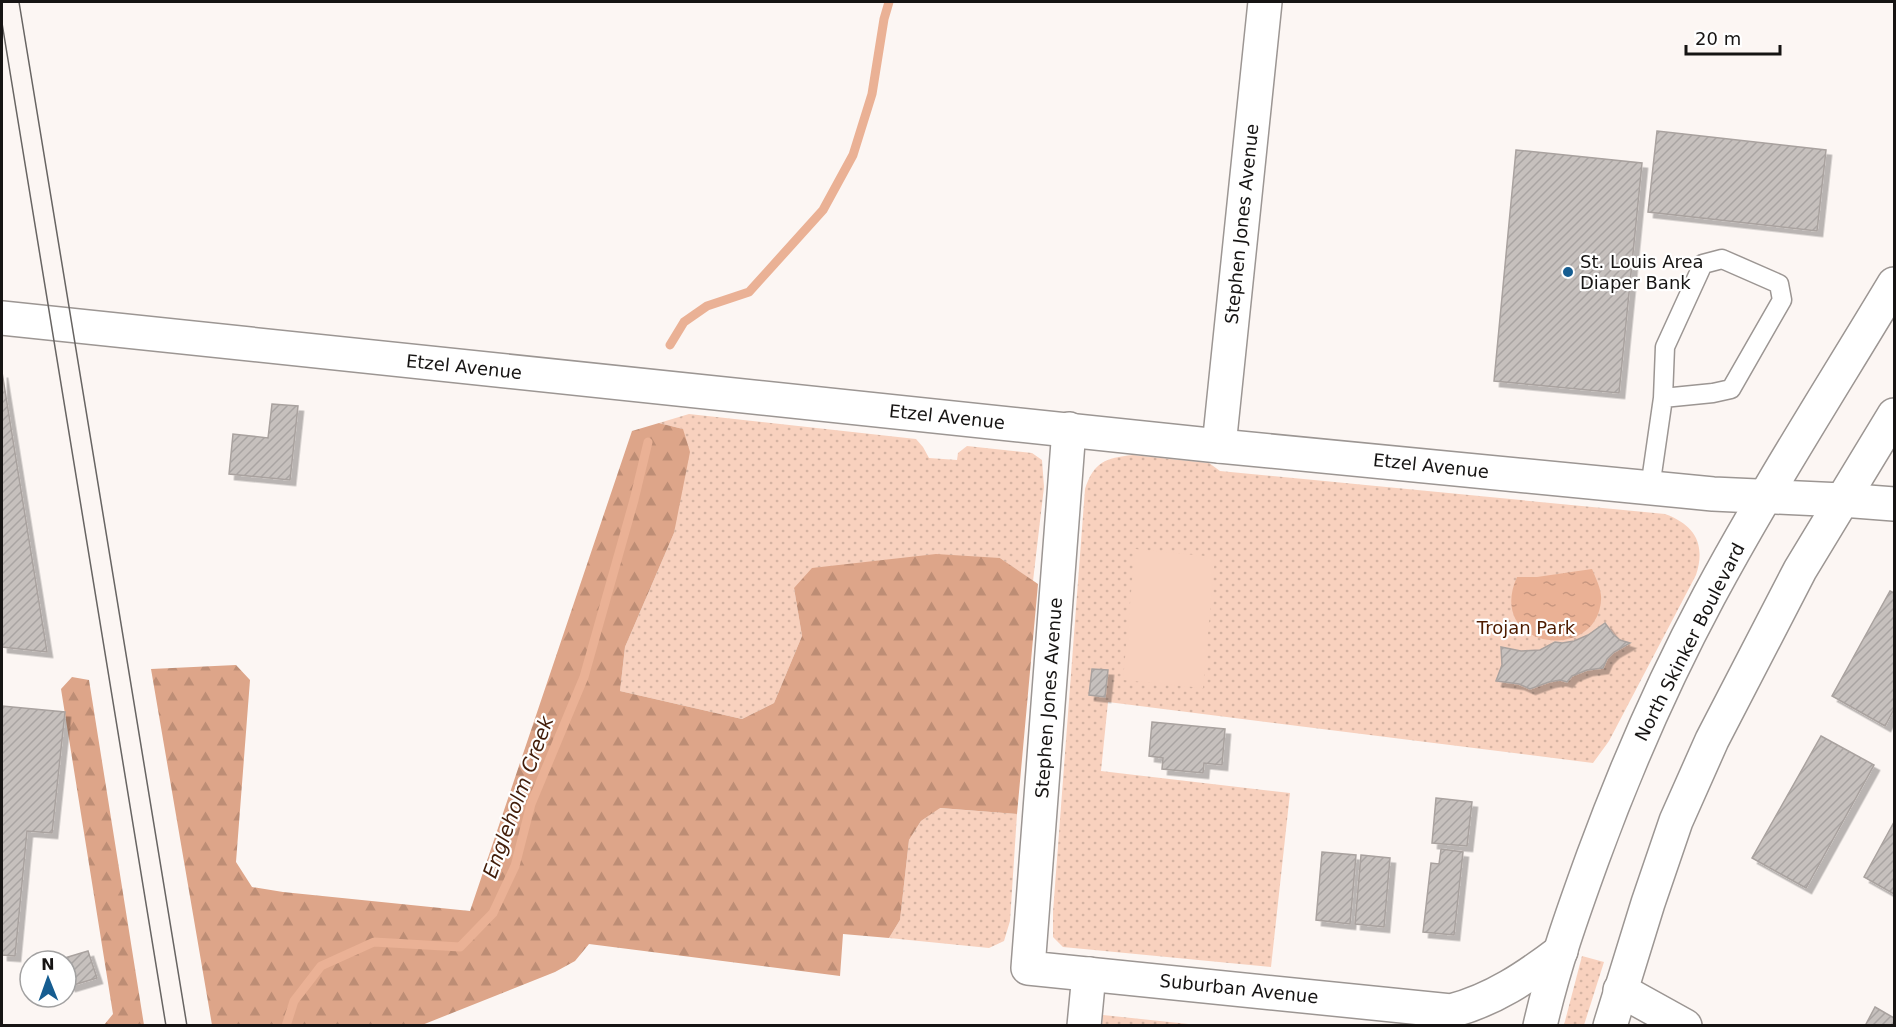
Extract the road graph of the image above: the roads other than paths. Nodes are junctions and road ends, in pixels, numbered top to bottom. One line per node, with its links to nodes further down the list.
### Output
1 (1265, 2): 7 (street, Stephen Jones Avenue)
2 (1894, 284): 9 (street, North Skinker Boulevard)
3 (2, 318): 6 (street, Etzel Avenue)
4 (1663, 398): 4 (lane); 8 (lane)
5 (1894, 415): 10 (street)
6 (1069, 429): 7 (street, Etzel Avenue); 13 (street, Stephen Jones Avenue)
7 (1219, 446): 8 (street, Etzel Avenue)
8 (1650, 488): 9 (street, Etzel Avenue)
9 (1766, 496): 10 (street, Etzel Avenue); 12 (street, North Skinker Boulevard)
10 (1842, 500): 11 (street, Etzel Avenue); 15 (street)
11 (1894, 504)
12 (1561, 951): 16 (street, Suburban Avenue); 18 (street, North Skinker Boulevard)
13 (1028, 968): 14 (street, Suburban Avenue)
14 (1089, 974): 16 (street, Suburban Avenue); 17 (street)
15 (1620, 990): 19 (street); 20 (street)
16 (1458, 1018)
17 (1084, 1026)
18 (1540, 1026)
19 (1610, 1026)
20 (1685, 1026)

